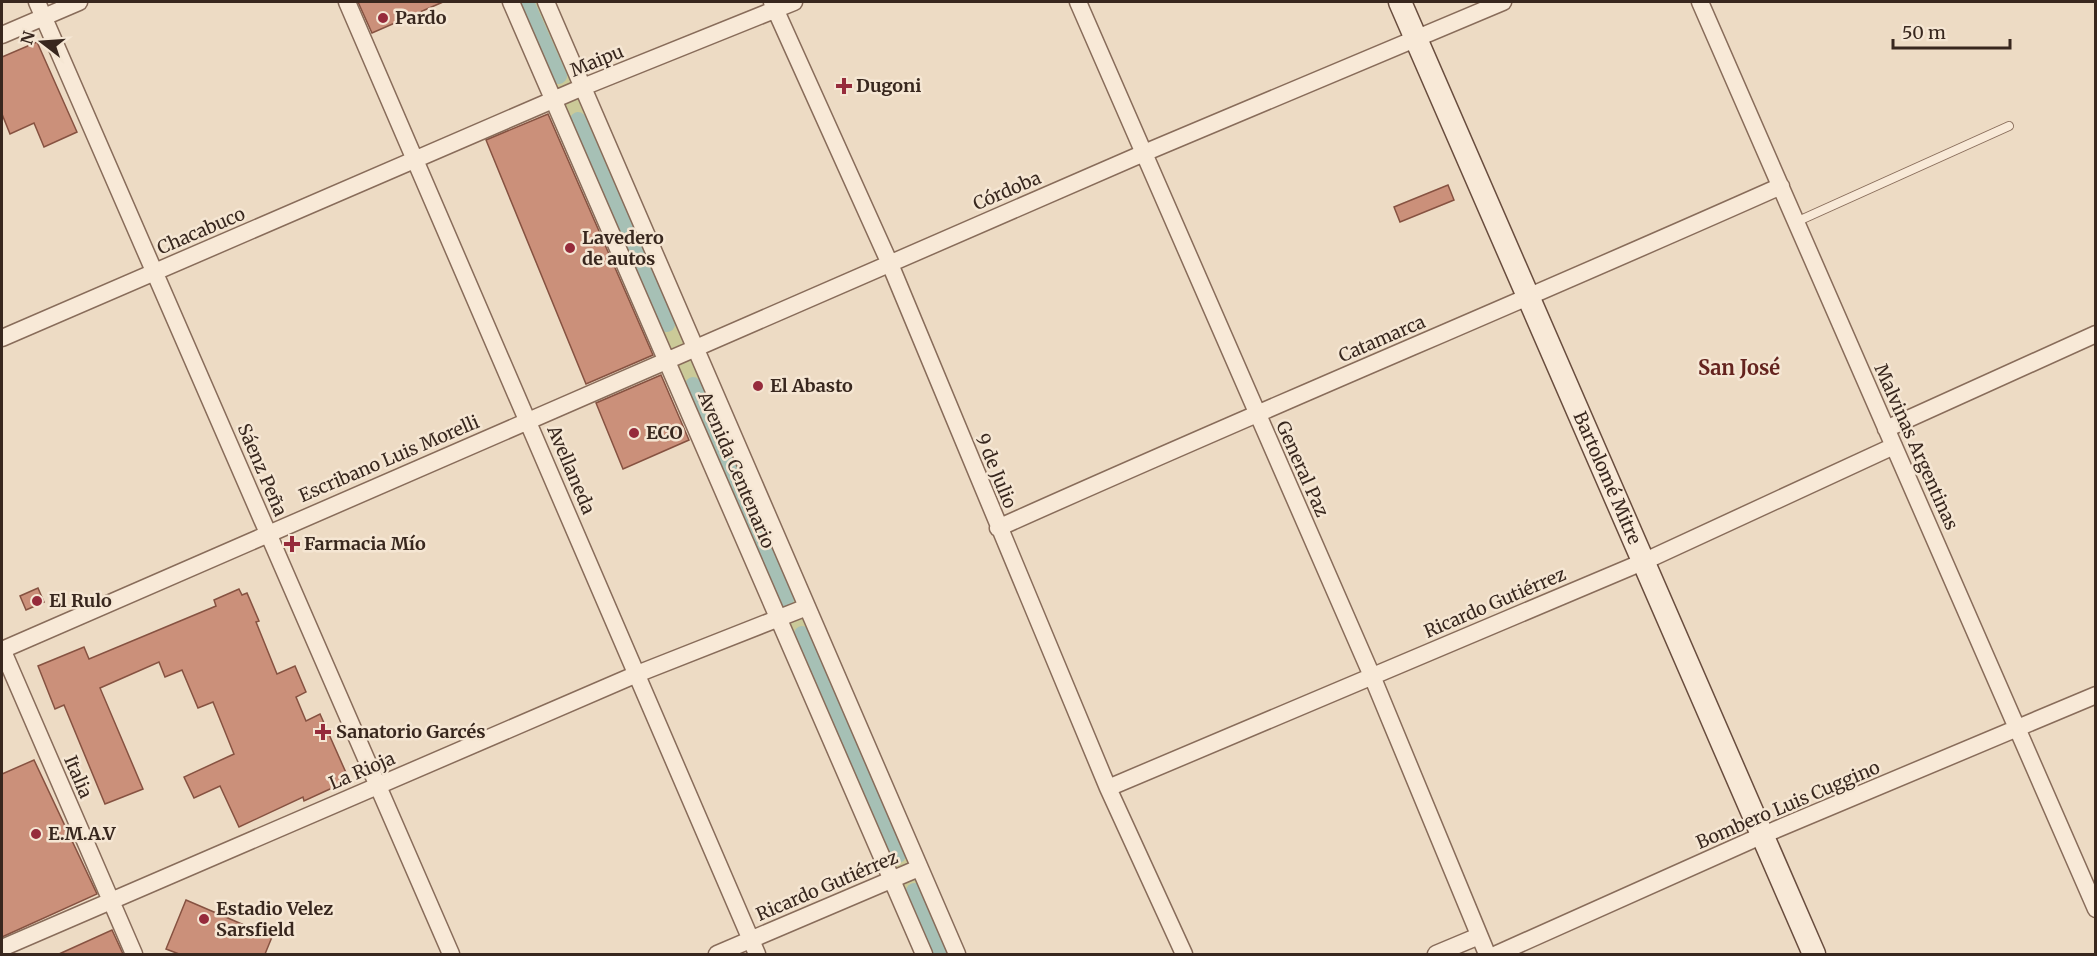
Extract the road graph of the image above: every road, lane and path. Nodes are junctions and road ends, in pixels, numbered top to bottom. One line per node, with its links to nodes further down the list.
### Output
1 (79, 2): 11 (street)
2 (346, 2): 18 (street, Avellaneda)
3 (511, 2): 15 (street, Avenida Centenario)
4 (546, 2): 14 (street, Avenida Centenario)
5 (794, 2): 10 (street, Maipu)
6 (1078, 2): 17 (street, General Paz)
7 (1400, 2): 13 (main road, Bartolomé Mitre)
8 (1503, 2): 13 (street, Córdoba)
9 (1700, 2): 19 (street, Malvinas Argentinas)
10 (773, 6): 14 (street, Maipu); 21 (street, 9 de Julio)
11 (41, 9): 12 (street); 22 (street, Sáenz Peña)
12 (2, 35)
13 (1416, 40): 17 (street, Córdoba); 23 (main road, Bartolomé Mitre)
14 (583, 87): 15 (street, Maipu); 26 (street, Avenida Centenario)
15 (554, 99): 18 (street, Maipu); 27 (street, Avenida Centenario)
16 (2009, 126): 20 (lane)
17 (1144, 153): 21 (street, Córdoba); 28 (street, General Paz)
18 (416, 159): 22 (street, Chacabuco); 29 (street, Avellaneda)
19 (1781, 186): 20 (street, Malvinas Argentinas); 23 (street, Catamarca)
20 (1796, 222): 30 (street, Malvinas Argentinas)
21 (890, 264): 26 (street, Córdoba); 32 (street, 9 de Julio)
22 (155, 272): 25 (street, Chacabuco); 33 (street, Sáenz Peña)
23 (1531, 298): 28 (street, Catamarca); 34 (main road, Bartolomé Mitre)
24 (2096, 334): 30 (street)
25 (2, 338)
26 (695, 348): 27 (street, Córdoba); 35 (street, Avenida Centenario)
27 (667, 360): 29 (street, Córdoba); 36 (street, Avenida Centenario)
28 (1255, 413): 32 (street, Catamarca); 39 (street, General Paz)
29 (528, 420): 33 (street, Escribano Luis Morelli); 38 (street, Avellaneda)
30 (1886, 429): 31 (street, Malvinas Argentinas)
31 (1894, 446): 34 (street, Ricardo Gutiérrez); 41 (street, Malvinas Argentinas)
32 (998, 528): 43 (street, 9 de Julio)
33 (268, 533): 37 (street, Escribano Luis Morelli); 42 (street, Sáenz Peña)
34 (1645, 561): 39 (street, Ricardo Gutiérrez); 44 (main road, Bartolomé Mitre)
35 (807, 607): 36 (street, La Rioja); 45 (street, Avenida Centenario)
36 (778, 617): 38 (street, La Rioja); 46 (street, Avenida Centenario)
37 (2, 649): 47 (street, Italia)
38 (637, 674): 42 (street, La Rioja); 50 (street, Avellaneda)
39 (1372, 676): 43 (street, Ricardo Gutiérrez); 49 (street, General Paz)
40 (2096, 695): 41 (street, Bombero Luis Cuggino)
41 (2017, 729): 44 (street, Bombero Luis Cuggino); 48 (street, Malvinas Argentinas)
42 (378, 786): 47 (street, La Rioja); 53 (street, Sáenz Peña)
43 (1108, 788): 57 (street, 9 de Julio)
44 (1762, 835): 60 (street, Bombero Luis Cuggino); 61 (main road, Bartolomé Mitre)
45 (919, 868): 46 (street, Ricardo Gutiérrez); 56 (street, Avenida Centenario)
46 (892, 879): 50 (street, Ricardo Gutiérrez); 55 (street, Avenida Centenario)
47 (111, 901): 51 (street, La Rioja); 52 (street, Italia)
48 (2096, 909)
49 (1479, 936): 58 (street); 59 (street, General Paz)
50 (754, 947): 54 (street, Ricardo Gutiérrez)
51 (2, 948)
52 (134, 954)
53 (451, 954)
54 (717, 954)
55 (924, 954)
56 (957, 954)
57 (1184, 954)
58 (1436, 954)
59 (1487, 954)
60 (1497, 954)
61 (1814, 954)

